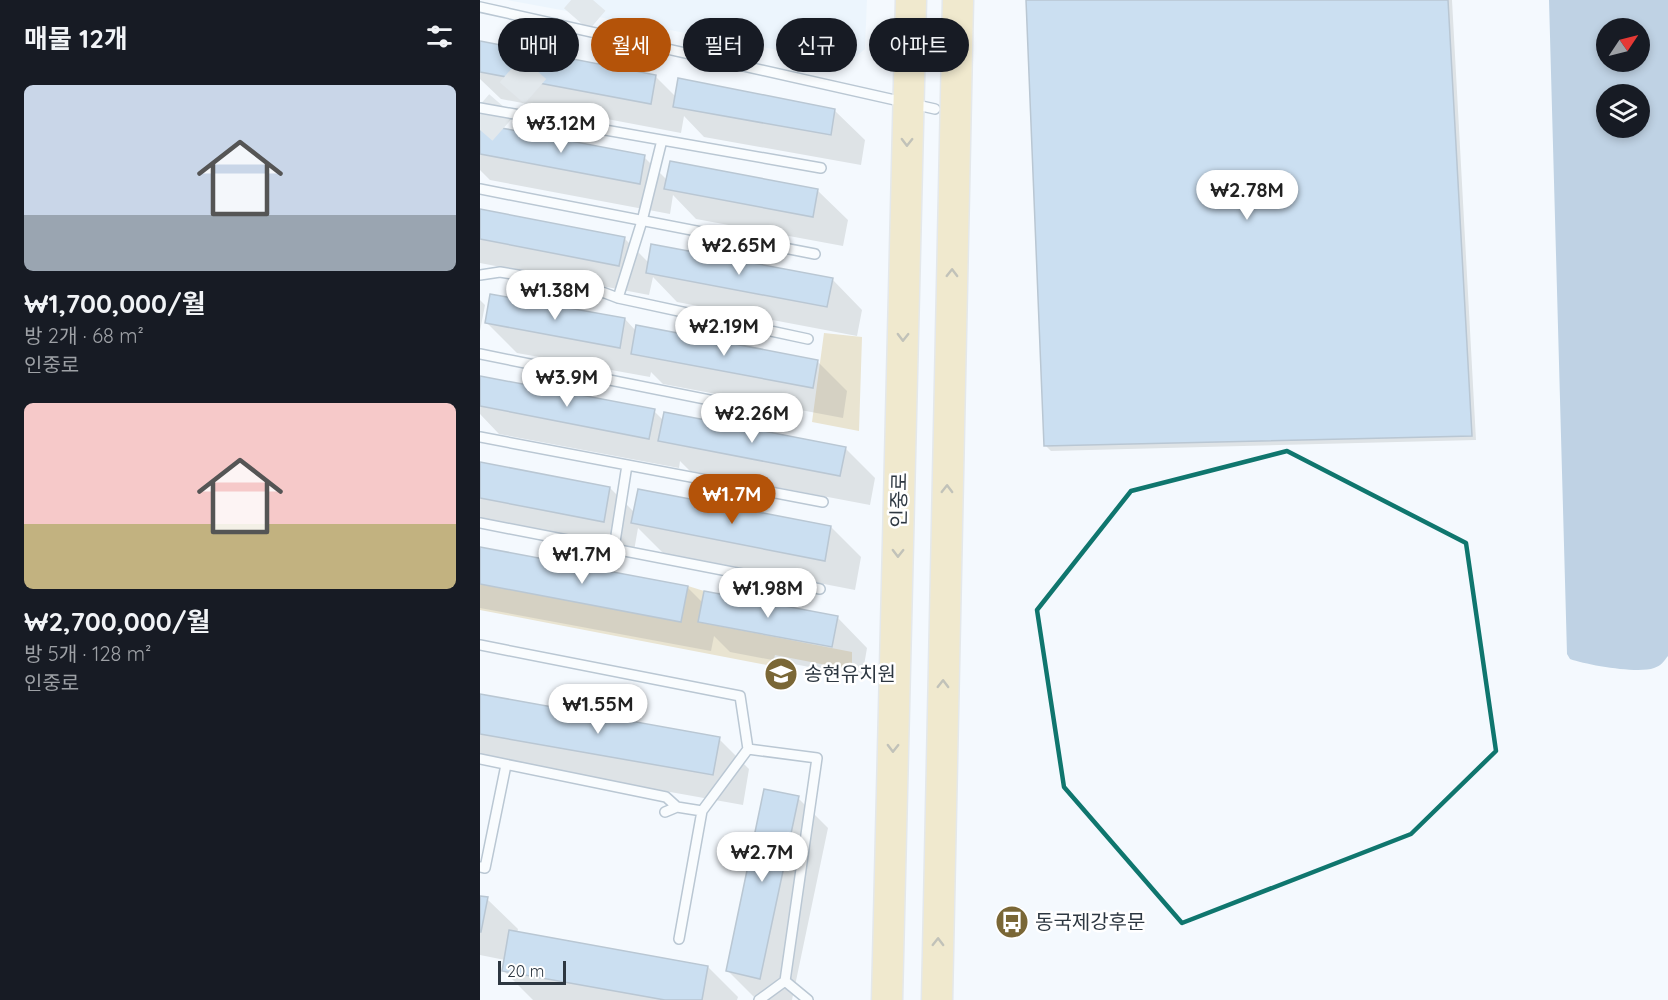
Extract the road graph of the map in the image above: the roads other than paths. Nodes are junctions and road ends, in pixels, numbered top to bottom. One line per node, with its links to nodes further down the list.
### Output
1 (911, 0): 4 (main road, 인중로)
2 (957, 0): 35 (main road, one-way to 2)
3 (480, 8): 4 (lane)
4 (922, 106): 34 (main road, 인중로, one-way to 34)
5 (480, 108): 6 (lane)
6 (662, 140): 7 (lane); 9 (lane)
7 (821, 168)
8 (480, 189): 9 (lane)
9 (642, 220): 10 (lane); 12 (lane)
10 (815, 254)
11 (480, 276): 12 (lane)
12 (618, 298): 13 (lane)
13 (808, 339)
14 (480, 354): 15 (lane)
15 (795, 417)
16 (480, 437): 17 (lane)
17 (627, 465): 18 (lane); 20 (lane)
18 (823, 502)
19 (480, 523): 20 (lane)
20 (614, 548): 21 (lane)
21 (820, 589)
22 (480, 645): 23 (lane)
23 (748, 749): 27 (lane); 31 (lane)
24 (480, 759): 25 (lane)
25 (506, 765): 26 (lane); 29 (lane)
26 (677, 807): 27 (lane); 28 (lane)
27 (702, 811): 30 (lane)
28 (665, 812)
29 (480, 867)
30 (679, 939)
31 (785, 981): 32 (lane); 33 (lane)
32 (759, 1000)
33 (808, 1000)
34 (887, 1000)
35 (937, 1000)

